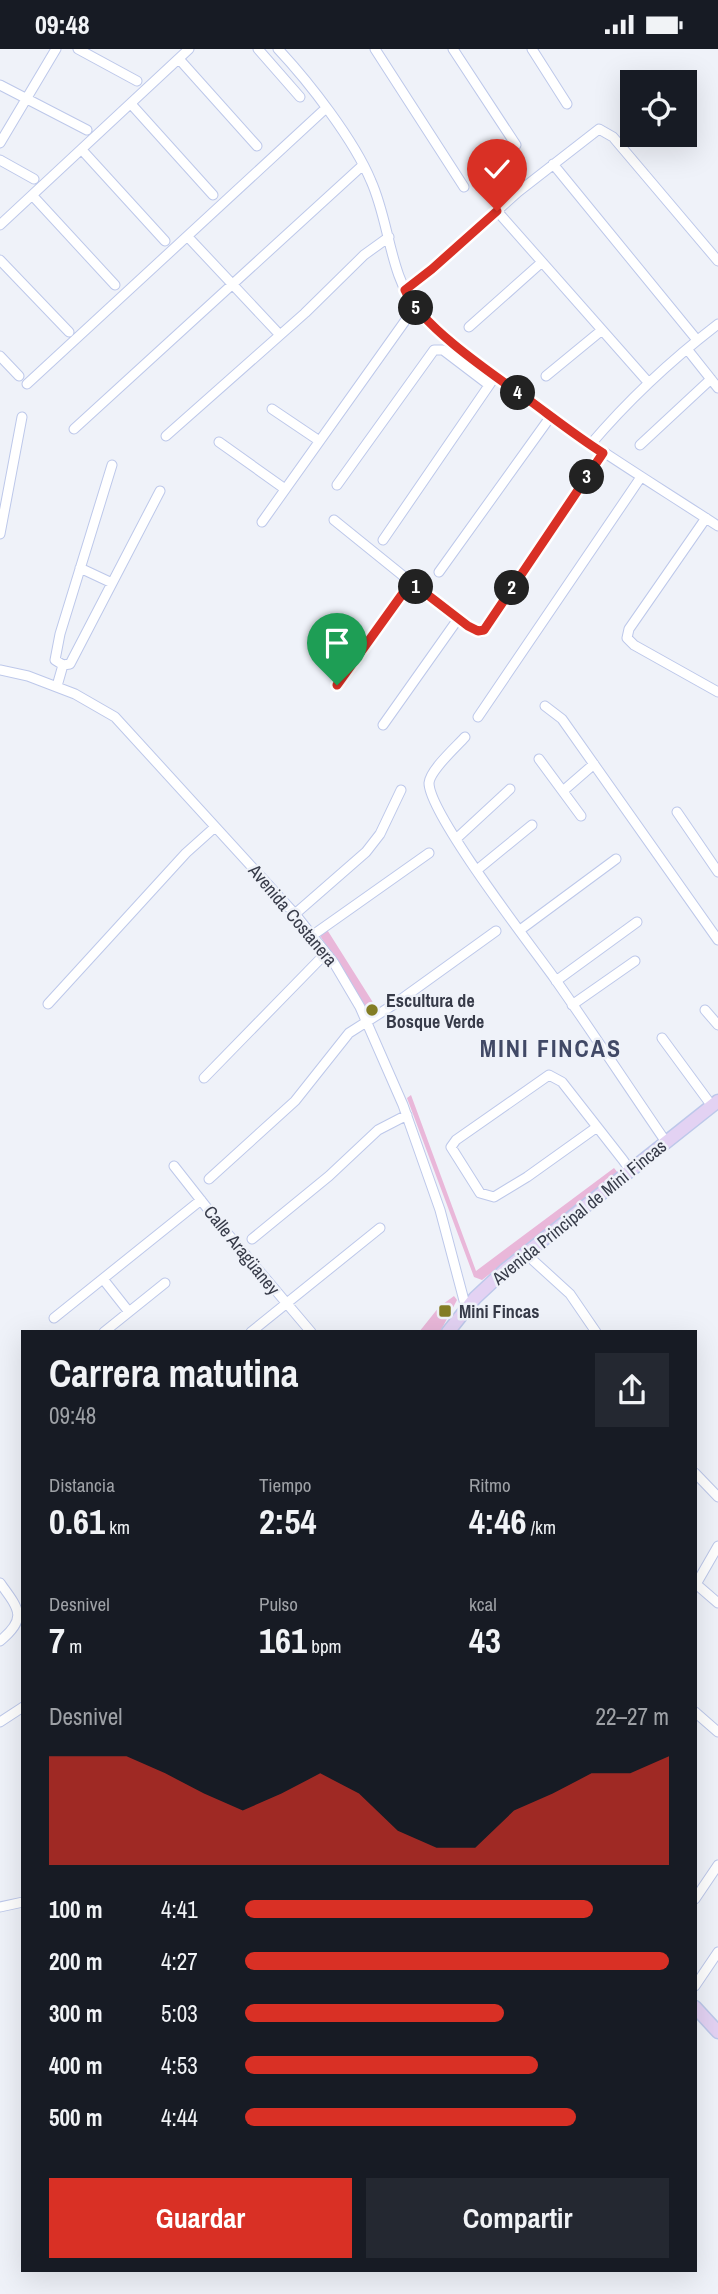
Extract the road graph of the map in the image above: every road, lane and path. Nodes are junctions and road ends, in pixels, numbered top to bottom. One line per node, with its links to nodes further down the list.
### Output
1 (56, 49): 13 (street)
2 (78, 49): 10 (street)
3 (189, 49): 9 (street)
4 (258, 49): 12 (street)
5 (278, 49): 16 (street)
6 (375, 49): 26 (street)
7 (453, 49): 19 (street)
8 (532, 49): 15 (street)
9 (179, 59): 14 (street); 20 (street)
10 (137, 81)
11 (0, 85): 13 (street)
12 (300, 97)
13 (27, 99): 17 (street); 18 (street)
14 (131, 104): 21 (street); 28 (street)
15 (568, 104)
16 (325, 109): 24 (street); 31 (street)
17 (87, 130)
18 (0, 143)
19 (516, 145)
20 (257, 146)
21 (82, 150): 27 (street); 33 (street)
22 (0, 160): 25 (street)
23 (553, 164): 29 (street); 35 (street); 46 (street)
24 (363, 165): 32 (street); 37 (street)
25 (34, 179)
26 (464, 187)
27 (32, 195): 30 (street); 38 (street)
28 (213, 195)
29 (497, 211): 36 (street); 39 (street)
30 (0, 225)
31 (188, 236): 37 (street); 54 (street)
32 (389, 237): 39 (street); 45 (street)
33 (164, 241)
34 (0, 260): 44 (street)
35 (718, 261)
36 (542, 262): 42 (street); 43 (street)
37 (231, 283): 45 (street); 60 (street)
38 (115, 285)
39 (405, 290): 40 (street)
40 (415, 307): 50 (street); 62 (street)
41 (718, 324): 46 (street)
42 (469, 327)
43 (601, 330): 51 (street); 53 (street)
44 (68, 332)
45 (280, 335): 61 (street)
46 (697, 340): 47 (street)
47 (687, 349): 52 (street); 53 (street)
48 (0, 356): 49 (street)
49 (19, 376)
50 (495, 376): 55 (street); 58 (street)
51 (546, 376)
52 (711, 379): 56 (street); 65 (street)
53 (648, 382): 64 (street)
54 (27, 384)
55 (489, 385): 69 (street); 77 (street)
56 (718, 388)
57 (272, 409): 62 (street)
58 (551, 416): 64 (street); 79 (street)
59 (22, 417): 76 (street)
60 (74, 429)
61 (166, 436)
62 (318, 440): 70 (street)
63 (219, 442): 70 (street)
64 (590, 445): 66 (street)
65 (640, 445)
66 (603, 453): 68 (street); 82 (street)
67 (112, 465): 78 (street)
68 (641, 477): 72 (street); 89 (street)
69 (337, 485)
70 (285, 489): 74 (street)
71 (160, 491): 81 (street)
72 (706, 517): 75 (street); 87 (street)
73 (334, 520): 80 (street)
74 (262, 522)
75 (718, 526)
76 (0, 534)
77 (383, 540)
78 (80, 568): 81 (street); 83 (street)
79 (439, 572)
80 (411, 582): 82 (street); 85 (street)
81 (112, 583): 83 (street)
82 (458, 619): 90 (street)
83 (63, 665): 86 (street)
84 (0, 670): 86 (street, Avenida Costanera)
85 (337, 685)
86 (57, 686): 100 (street, Avenida Costanera)
87 (718, 692)
88 (545, 706): 93 (street)
89 (478, 717)
90 (383, 725)
91 (465, 737): 101 (street)
92 (539, 759): 96 (street)
93 (594, 764): 96 (street); 111 (street)
94 (510, 789): 101 (street)
95 (401, 790): 106 (street)
96 (563, 791): 98 (street)
97 (677, 812): 105 (street)
98 (581, 816)
99 (532, 825): 104 (street)
100 (215, 827): 106 (street, Avenida Costanera); 115 (street)
101 (456, 839): 104 (street)
102 (429, 853): 110 (street)
103 (616, 859): 108 (street)
104 (477, 870): 108 (street)
105 (718, 872)
106 (295, 914): 110 (street, Avenida Costanera)
107 (637, 922): 114 (street)
108 (520, 930): 114 (street)
109 (496, 931): 118 (street)
110 (313, 935): 112 (street, Avenida Costanera)
111 (718, 940)
112 (326, 953): 118 (street, Avenida Costanera); 121 (street)
113 (635, 961): 116 (street)
114 (556, 981): 116 (street)
115 (48, 1004)
116 (572, 1005): 125 (street)
117 (705, 1010): 119 (street)
118 (367, 1022): 123 (street, Avenida Costanera); 128 (street)
119 (718, 1025)
120 (662, 1038): 122 (street)
121 (204, 1077)
122 (715, 1104): 125 (street, Avenida Principal de Mini Fincas)
123 (407, 1115): 131 (street); 136 (street, Avenida Costanera)
124 (597, 1127): 124 (street); 127 (street)
125 (666, 1142): 127 (street, Avenida Principal de Mini Fincas)
126 (174, 1166): 129 (street, Calle Aragüaney)
127 (631, 1170): 132 (street, Avenida Principal de Mini Fincas)
128 (209, 1179)
129 (201, 1200): 133 (street); 135 (street, Calle Aragüaney)
130 (380, 1228): 135 (street)
131 (252, 1239)
132 (525, 1253): 136 (street, Avenida Principal de Mini Fincas); 143 (street)
133 (103, 1279): 137 (street); 138 (street)
134 (165, 1283): 137 (street)
135 (287, 1305): 140 (street); 141 (street, Calle Aragüaney)
136 (466, 1308): 142 (street, Avenida Principal de Mini Fincas)
137 (129, 1312): 139 (street)
138 (54, 1318)
139 (106, 1330)
140 (254, 1330)
141 (309, 1330)
142 (450, 1330)
143 (595, 1330)
144 (697, 1475): 145 (street)
145 (718, 1497)
146 (718, 1546): 147 (street)
147 (697, 1582)
148 (0, 1583): 151 (street)
149 (697, 1587): 150 (street)
150 (718, 1603)
151 (0, 1641)
152 (21, 1708): 154 (street)
153 (697, 1714): 155 (street)
154 (0, 1722)
155 (718, 1732)
156 (718, 1865): 157 (street)
157 (697, 1896)
158 (21, 1902): 159 (street)
159 (0, 1907)
160 (718, 1952): 161 (street)
161 (697, 1983)
162 (697, 2009): 163 (street)
163 (718, 2032)

